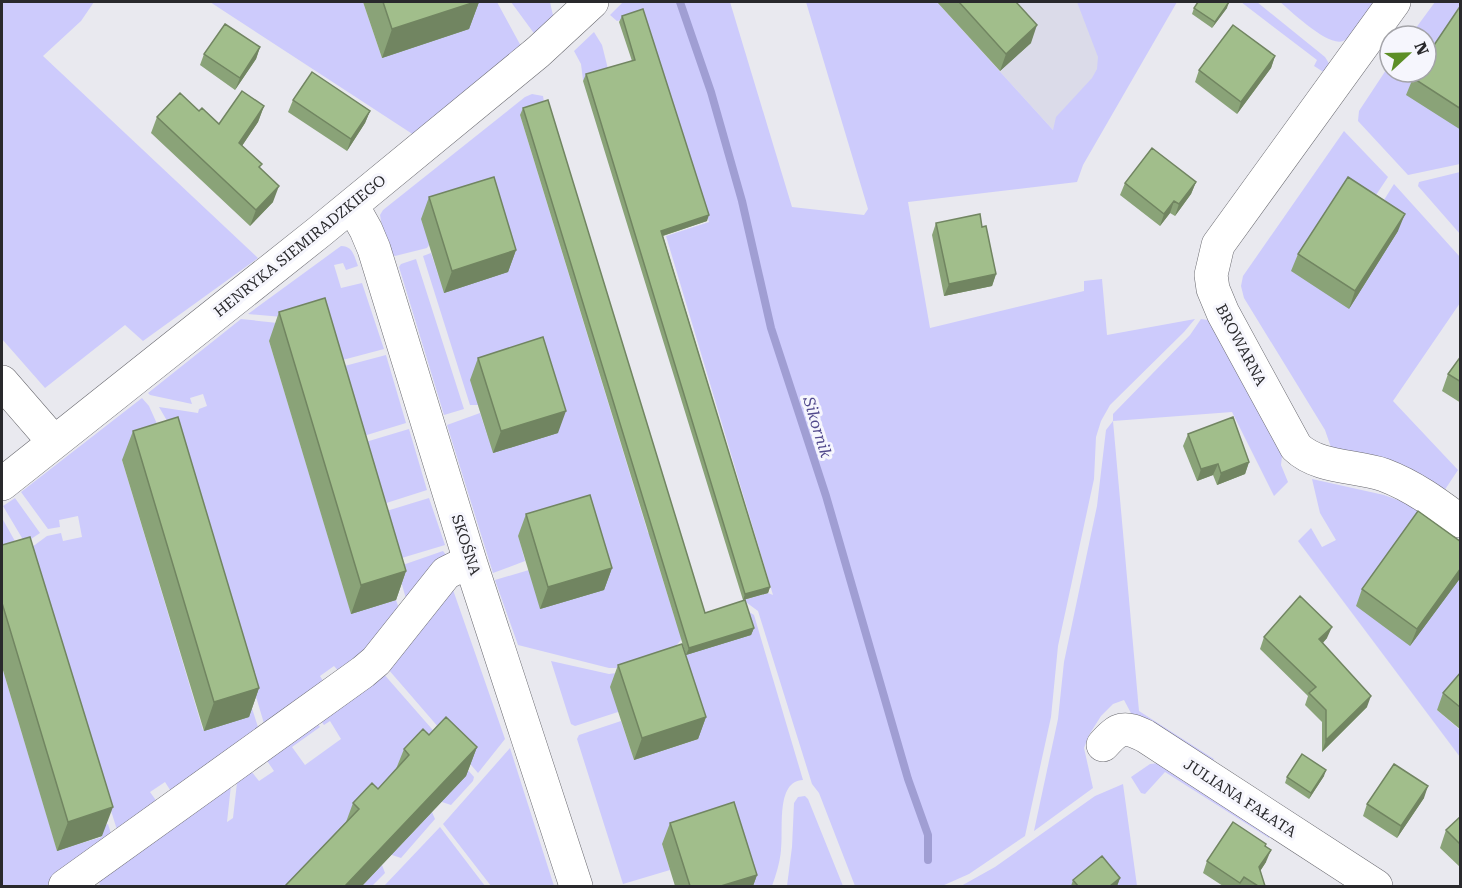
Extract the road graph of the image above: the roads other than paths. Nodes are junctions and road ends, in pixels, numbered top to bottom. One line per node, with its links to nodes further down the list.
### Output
1 (592, 2): 3 (street, HENRYKA SIEMIRADZKIEGO)
2 (1394, 2): 7 (street, BROWARNA)
3 (352, 205): 5 (street, HENRYKA SIEMIRADZKIEGO); 8 (street, SKOŚNA)
4 (2, 382): 5 (street)
5 (54, 442): 6 (street, HENRYKA SIEMIRADZKIEGO)
6 (2, 484)
7 (1461, 521)
8 (470, 561): 10 (street); 11 (street, SKOŚNA)
9 (1103, 745): 12 (street, JULIANA FAŁATA)
10 (64, 886)
11 (576, 886)
12 (1376, 886)

